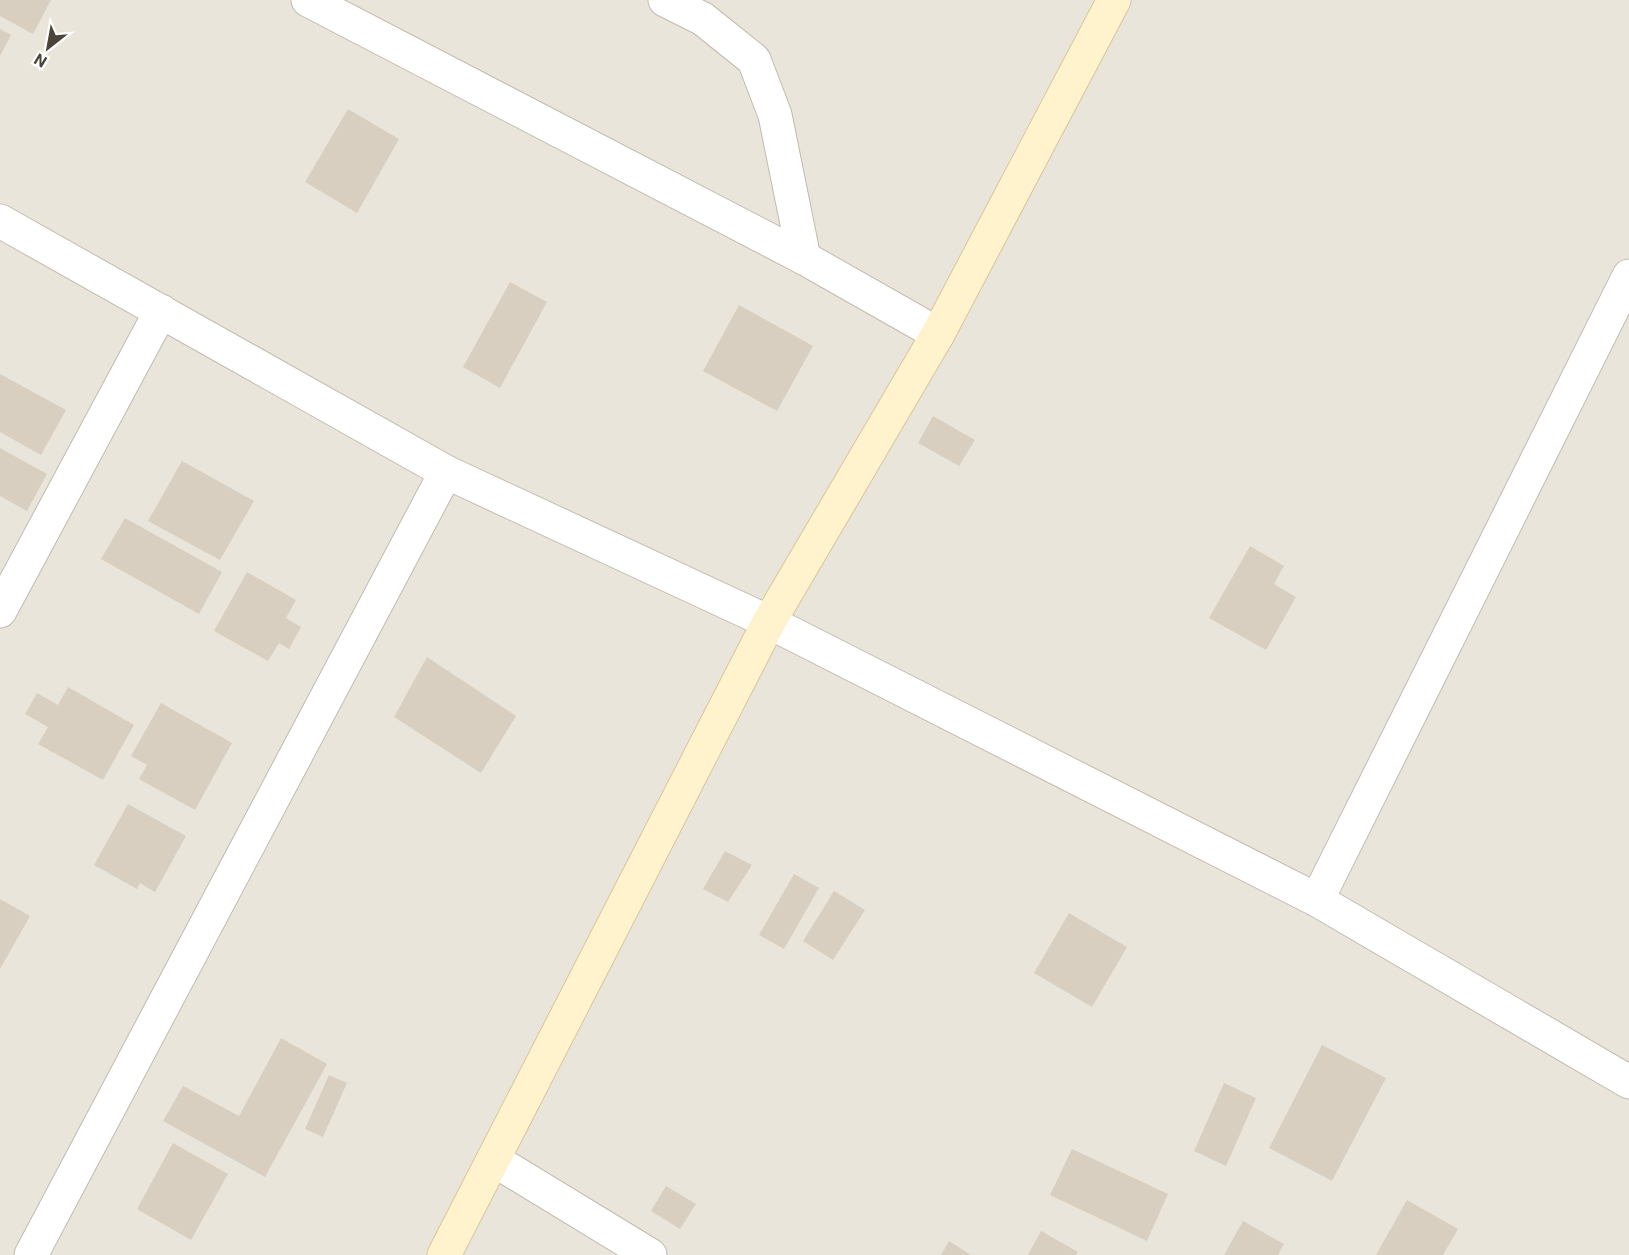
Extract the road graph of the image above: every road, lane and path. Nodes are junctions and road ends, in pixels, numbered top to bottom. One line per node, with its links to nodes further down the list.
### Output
1 (308, 0): 5 (street)
2 (665, 0): 5 (street)
3 (1114, 0): 8 (main road)
4 (0, 221): 7 (street)
5 (804, 258): 8 (street)
6 (1629, 276): 12 (street)
7 (161, 311): 9 (street); 10 (street)
8 (938, 334): 11 (main road)
9 (446, 472): 11 (street); 15 (street)
10 (0, 611)
11 (769, 622): 12 (street); 14 (main road)
12 (1317, 900): 13 (street)
13 (1629, 1082)
14 (494, 1160): 16 (main road); 17 (street)
15 (32, 1255)
16 (444, 1255)
17 (650, 1255)

